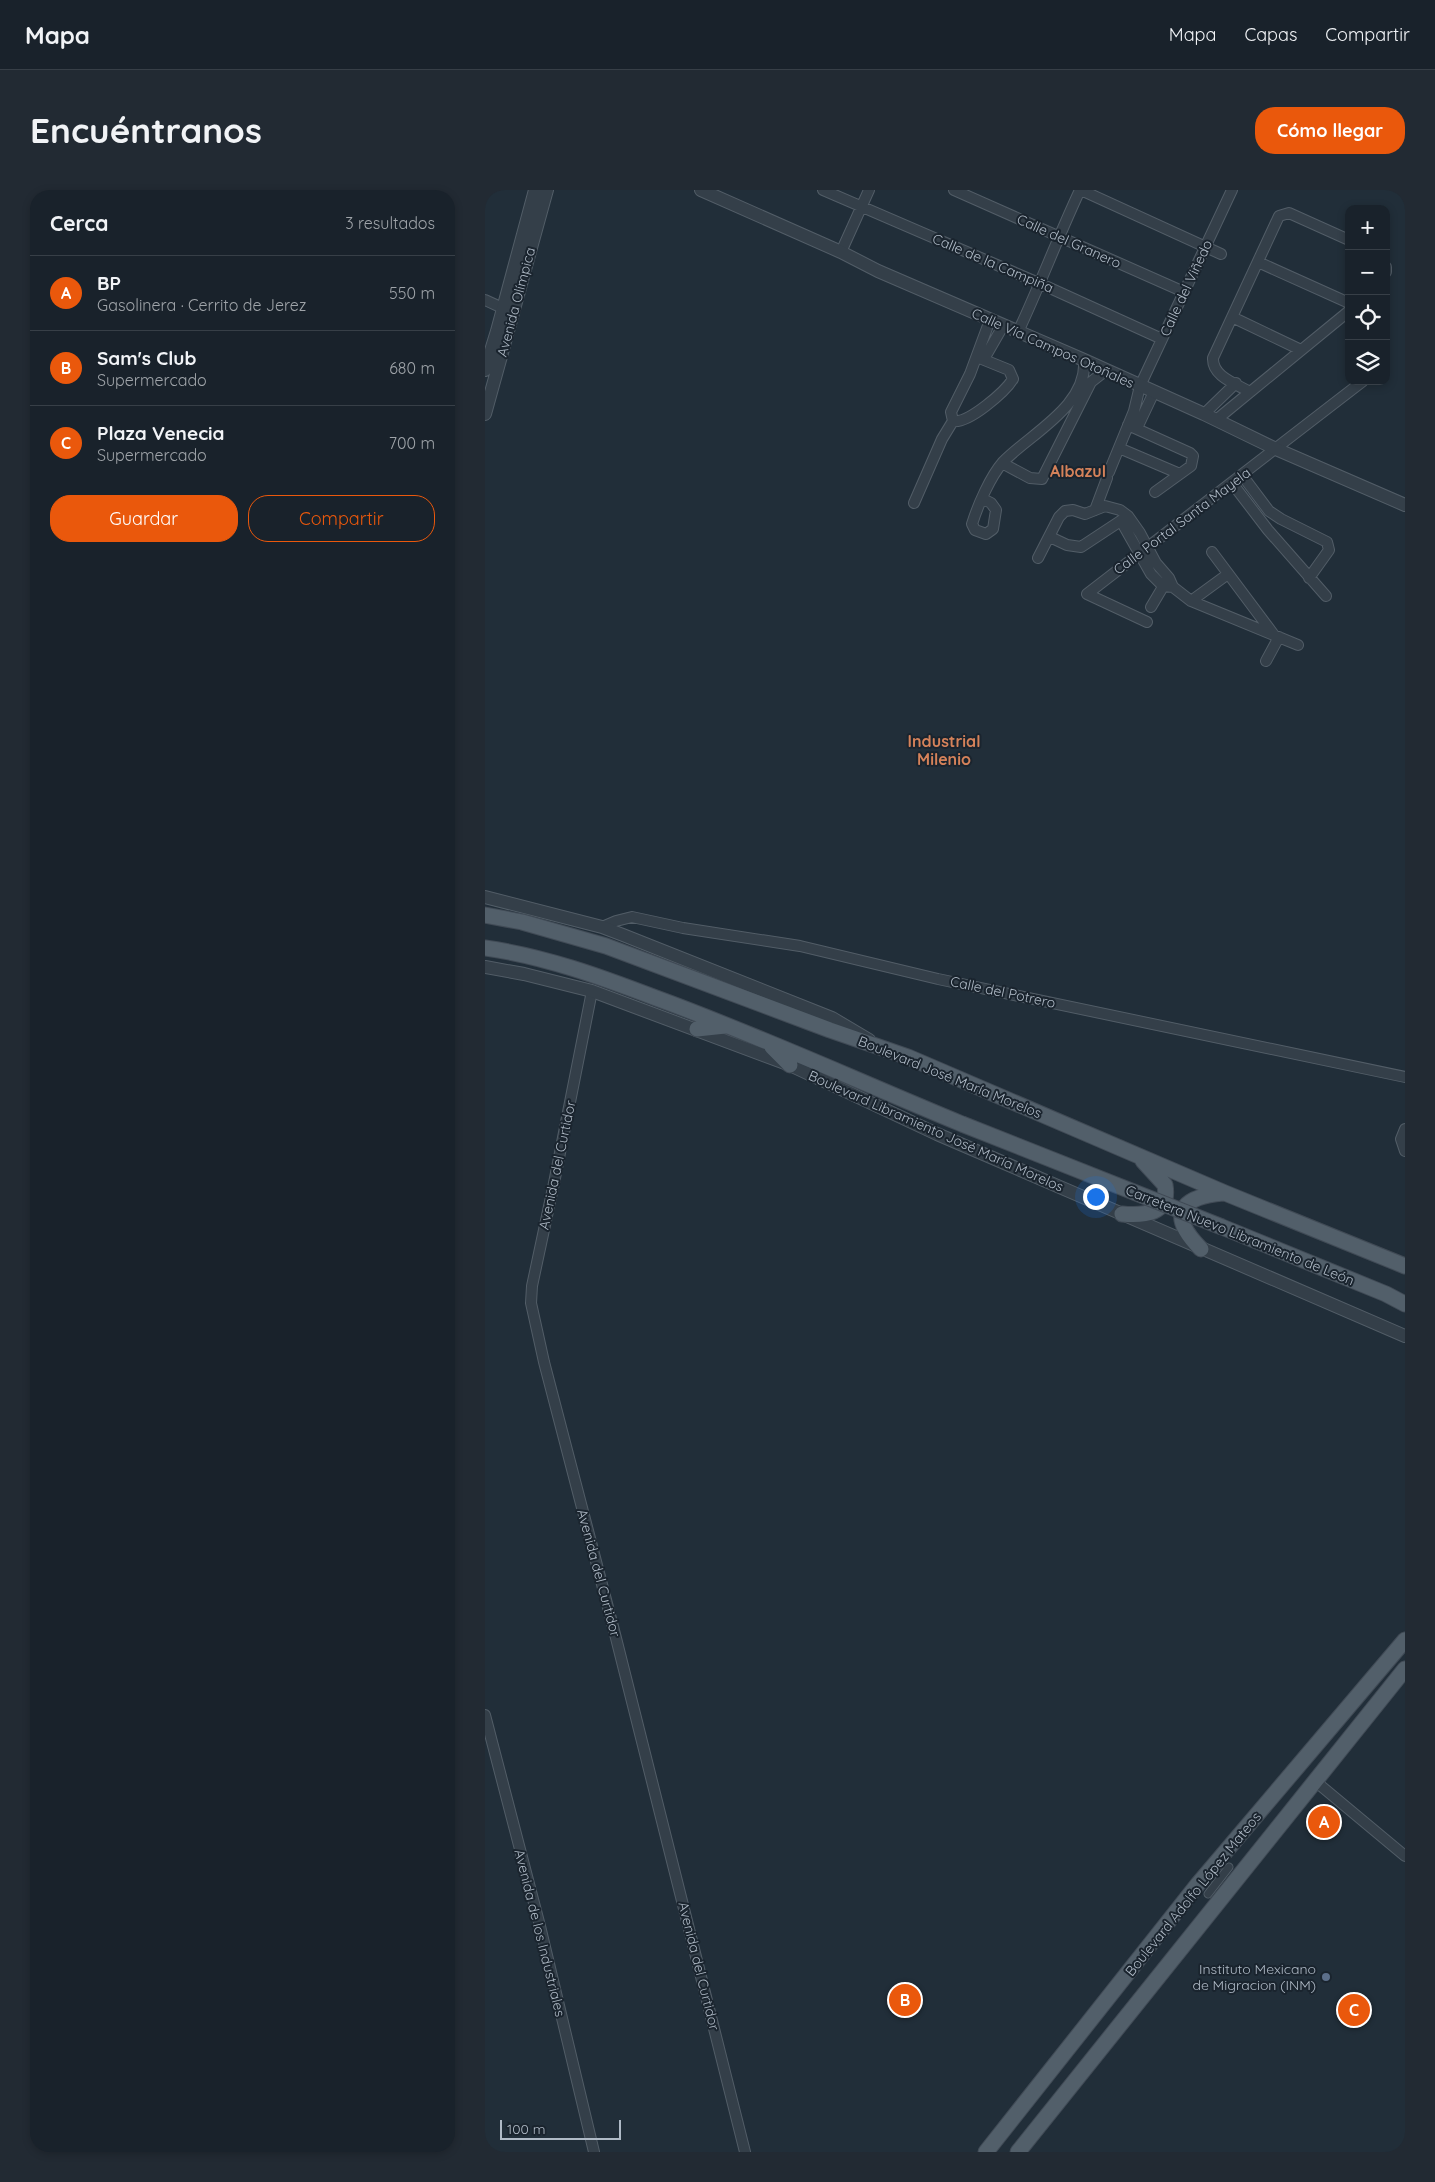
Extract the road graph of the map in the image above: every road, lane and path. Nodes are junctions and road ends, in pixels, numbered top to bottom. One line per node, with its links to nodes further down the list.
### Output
1 (535, 190): 20 (street, Avenida Olímpica)
2 (547, 190): 20 (street, Avenida Olímpica)
3 (701, 190): 13 (street, Calle Vía Campos Otoñales)
4 (823, 190): 9 (street, Calle de la Campiña)
5 (869, 190): 9 (street)
6 (954, 190): 10 (street, Calle del Granero)
7 (1080, 190): 10 (street); 12 (street)
8 (1232, 190): 12 (street, Calle del Viñedo)
9 (861, 207): 13 (street); 16 (street, Calle de la Campiña)
10 (1058, 237): 16 (street); 17 (street, Calle del Granero)
11 (1345, 238): 15 (street)
12 (1205, 247): 14 (street); 17 (street, Calle del Viñedo)
13 (841, 252): 23 (street, Calle Vía Campos Otoñales)
14 (1221, 254)
15 (1258, 262): 19 (street); 22 (street)
16 (1041, 284): 25 (street); 26 (street, Calle de la Campiña)
17 (1184, 292): 26 (street, Calle del Viñedo)
18 (485, 300): 20 (street)
19 (1345, 300)
20 (509, 311): 30 (street, Avenida Olímpica); 38 (street, Avenida Olímpica)
21 (1345, 314): 27 (street)
22 (1232, 317): 27 (street); 32 (street)
23 (990, 320): 24 (street, Calle Vía Campos Otoñales); 28 (street)
24 (1003, 326): 25 (street, Calle Vía Campos Otoñales); 28 (street)
25 (1018, 332): 29 (street, Calle Vía Campos Otoñales)
26 (1162, 339): 34 (street, Calle del Viñedo)
27 (1301, 350): 36 (street)
28 (981, 358): 41 (street); 41 (street)
29 (1083, 360): 31 (street, Calle Vía Campos Otoñales); 37 (street)
30 (485, 370)
31 (1105, 371): 34 (street, Calle Vía Campos Otoñales); 37 (street)
32 (1237, 384): 36 (street); 39 (street)
33 (1358, 385): 46 (street, Calle Portal Santa Mayela)
34 (1140, 386): 35 (street, Calle Vía Campos Otoñales); 43 (street, Calle del Viñedo)
35 (1154, 392): 39 (street, Calle Vía Campos Otoñales); 43 (street)
36 (1250, 392): 40 (street)
37 (1076, 401): 42 (street); 44 (street)
38 (485, 414)
39 (1204, 414): 40 (street, Calle Vía Campos Otoñales)
40 (1215, 420): 46 (street, Calle Vía Campos Otoñales)
41 (953, 421): 53 (street)
42 (1049, 423): 44 (street); 47 (street)
43 (1132, 426): 45 (street); 48 (street)
44 (1065, 432): 47 (street)
45 (1119, 448): 48 (street); 55 (street)
46 (1276, 450): 49 (street, Calle Portal Santa Mayela); 54 (street, Calle Vía Campos Otoñales)
47 (1003, 463): 52 (street)
48 (1180, 474): 51 (street)
49 (1242, 475): 50 (street, Calle Portal Santa Mayela); 57 (street)
50 (1231, 483): 58 (street); 60 (street, Calle Portal Santa Mayela)
51 (1155, 492)
52 (983, 499)
53 (914, 502)
54 (1405, 505)
55 (1095, 510): 56 (street); 59 (street)
56 (1125, 519): 59 (street); 60 (street); 61 (street)
57 (1281, 520): 58 (street); 65 (street)
58 (1268, 530): 65 (street)
59 (1050, 537): 63 (street)
60 (1148, 546): 61 (street, Calle Portal Santa Mayela); 66 (street)
61 (1140, 552): 66 (street); 71 (street, Calle Portal Santa Mayela)
62 (1212, 552): 64 (street)
63 (1038, 558)
64 (1228, 574): 68 (street); 70 (street)
65 (1309, 578): 67 (street)
66 (1168, 584): 68 (street); 69 (street)
67 (1326, 596)
68 (1191, 601): 72 (street)
69 (1151, 607)
70 (1258, 613): 72 (street); 73 (street)
71 (1147, 622)
72 (1247, 625): 73 (street)
73 (1277, 636): 74 (street); 75 (street)
74 (1298, 645)
75 (1266, 661)
76 (485, 897): 78 (street)
77 (485, 915): 85 (main road, Boulevard José María Morelos)
78 (602, 927): 85 (street); 87 (street, Calle del Potrero)
79 (485, 948): 82 (main road)
80 (485, 967): 81 (street, Boulevard Libramiento José María Morelos)
81 (592, 991): 83 (street, Boulevard Libramiento José María Morelos); 109 (street, Avenida del Curtidor)
82 (729, 1025): 83 (main road); 84 (main road)
83 (697, 1029): 86 (street, Boulevard Libramiento José María Morelos)
84 (764, 1039): 86 (main road); 95 (main road, Carretera Nuevo Libramiento de León, bridge)
85 (881, 1048): 90 (main road, Boulevard José María Morelos)
86 (790, 1065): 92 (street, Boulevard Libramiento José María Morelos)
87 (1405, 1076)
88 (1405, 1129): 89 (street)
89 (1405, 1151)
90 (1134, 1154): 91 (main road, Boulevard José María Morelos); 92 (main road)
91 (1225, 1193): 93 (main road); 94 (main road, Boulevard José María Morelos)
92 (1123, 1214): 93 (street, Boulevard Libramiento José María Morelos)
93 (1201, 1249): 96 (street, Boulevard Libramiento José María Morelos)
94 (1405, 1266)
95 (1405, 1304)
96 (1405, 1336)
97 (1405, 1630): 102 (main road)
98 (1405, 1640): 102 (main road, Boulevard Adolfo López Mateos)
99 (1405, 1669): 103 (main road, Boulevard Adolfo López Mateos)
100 (1405, 1683): 103 (main road)
101 (485, 1715): 108 (street, Avenida de los Industriales)
102 (1323, 1738): 110 (main road, Boulevard Adolfo López Mateos)
103 (1342, 1746): 104 (main road, Boulevard Adolfo López Mateos)
104 (1315, 1781): 105 (street); 111 (main road, Boulevard Adolfo López Mateos)
105 (1405, 1856)
106 (1229, 1867): 107 (street)
107 (1208, 1894)
108 (594, 2152)
109 (745, 2152)
110 (987, 2152)
111 (1018, 2152)

